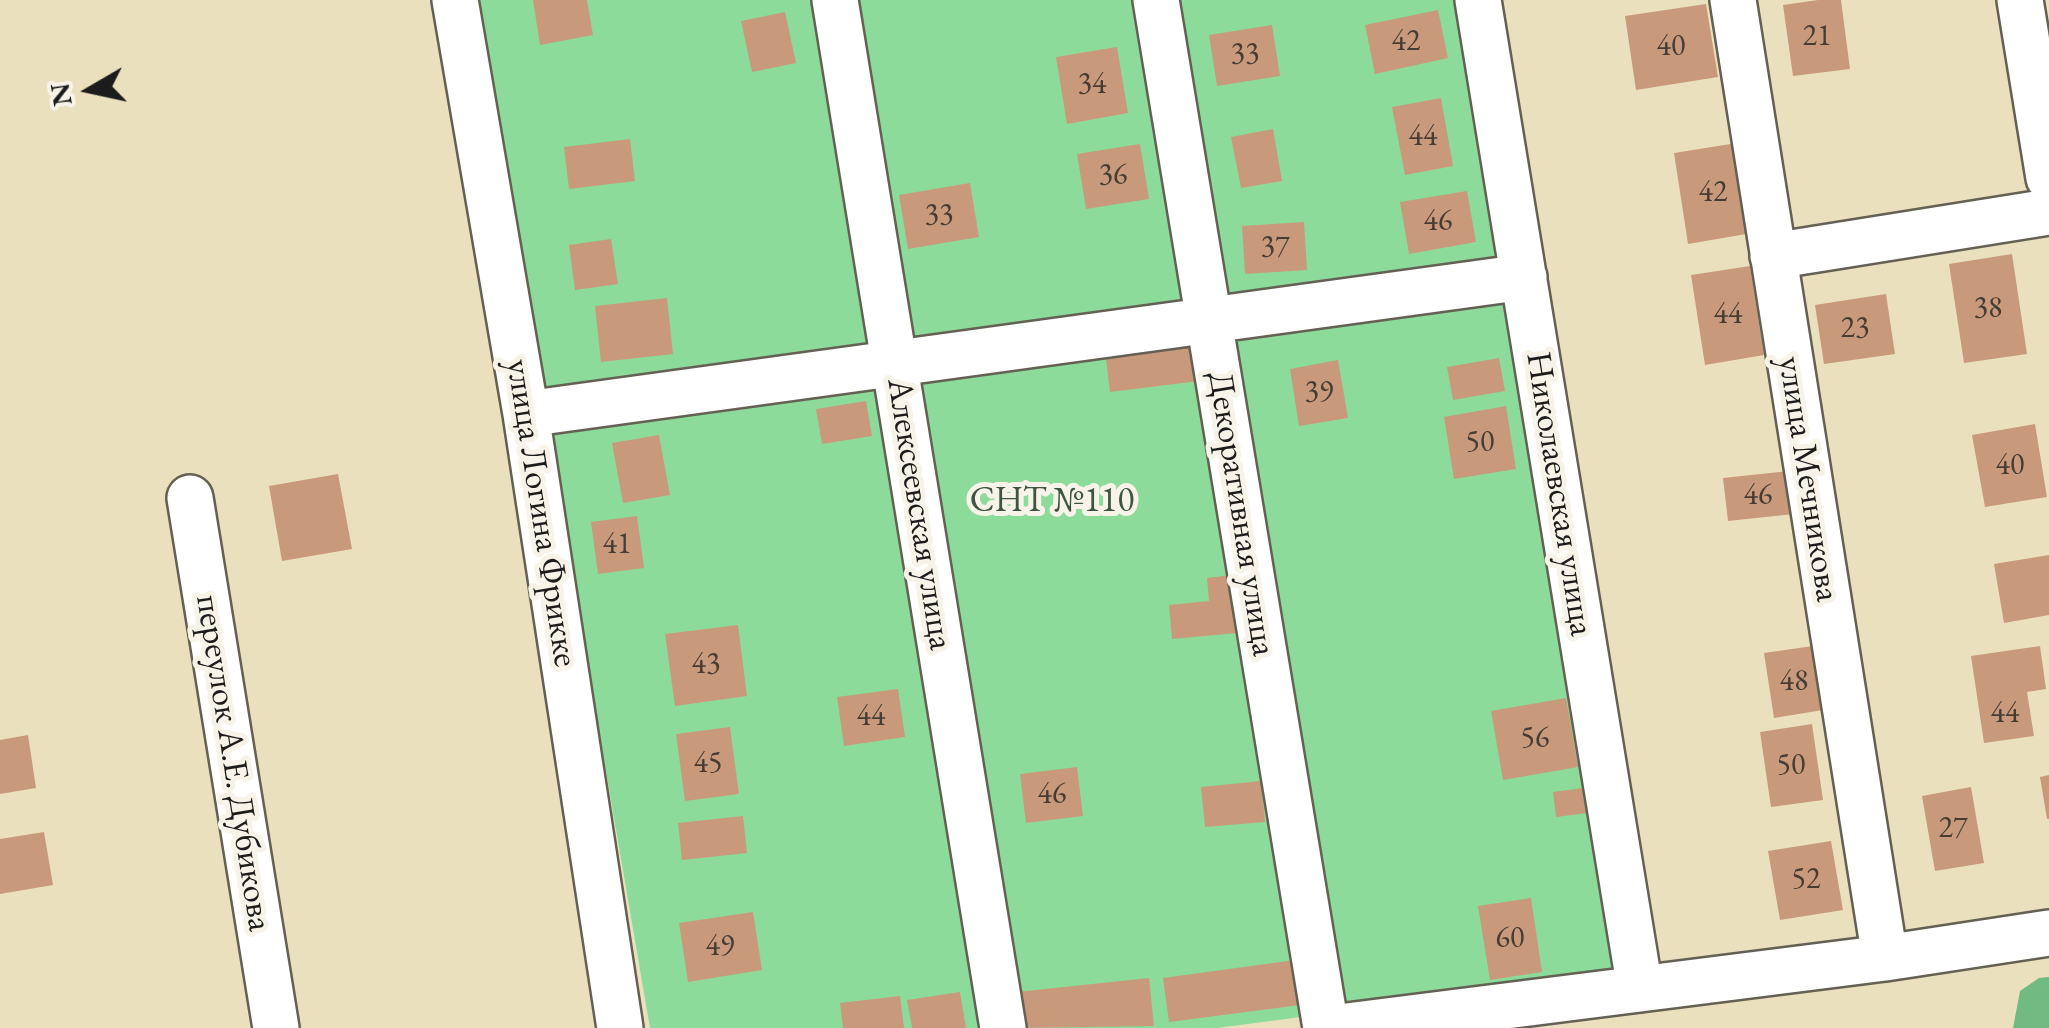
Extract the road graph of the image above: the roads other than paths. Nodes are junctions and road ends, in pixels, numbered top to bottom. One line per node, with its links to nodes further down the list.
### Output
1 (455, 0): 13 (street, улица Логина Фрикке)
2 (835, 0): 12 (street, Алексеевская улица)
3 (1156, 0): 11 (street, Декоративная улица)
4 (1478, 0): 10 (street, Николаевская улица)
5 (1733, 0): 9 (street, улица Мечникова)
6 (2020, 0): 7 (street)
7 (2049, 178)
8 (2049, 212): 9 (street)
9 (1773, 256): 16 (street, улица Мечникова)
10 (1524, 277): 11 (street); 17 (street, Николаевская улица)
11 (1209, 320): 12 (street); 21 (street, Декоративная улица)
12 (894, 364): 13 (street); 20 (street, Алексеевская улица)
13 (526, 414): 19 (street, улица Логина Фрикке)
14 (190, 498): 18 (street, переулок А.Е. Дубикова)
15 (2049, 933): 16 (street)
16 (1885, 958): 17 (street)
17 (1640, 988): 21 (street)
18 (276, 1028)
19 (620, 1028)
20 (1002, 1028)
21 (1328, 1028)

